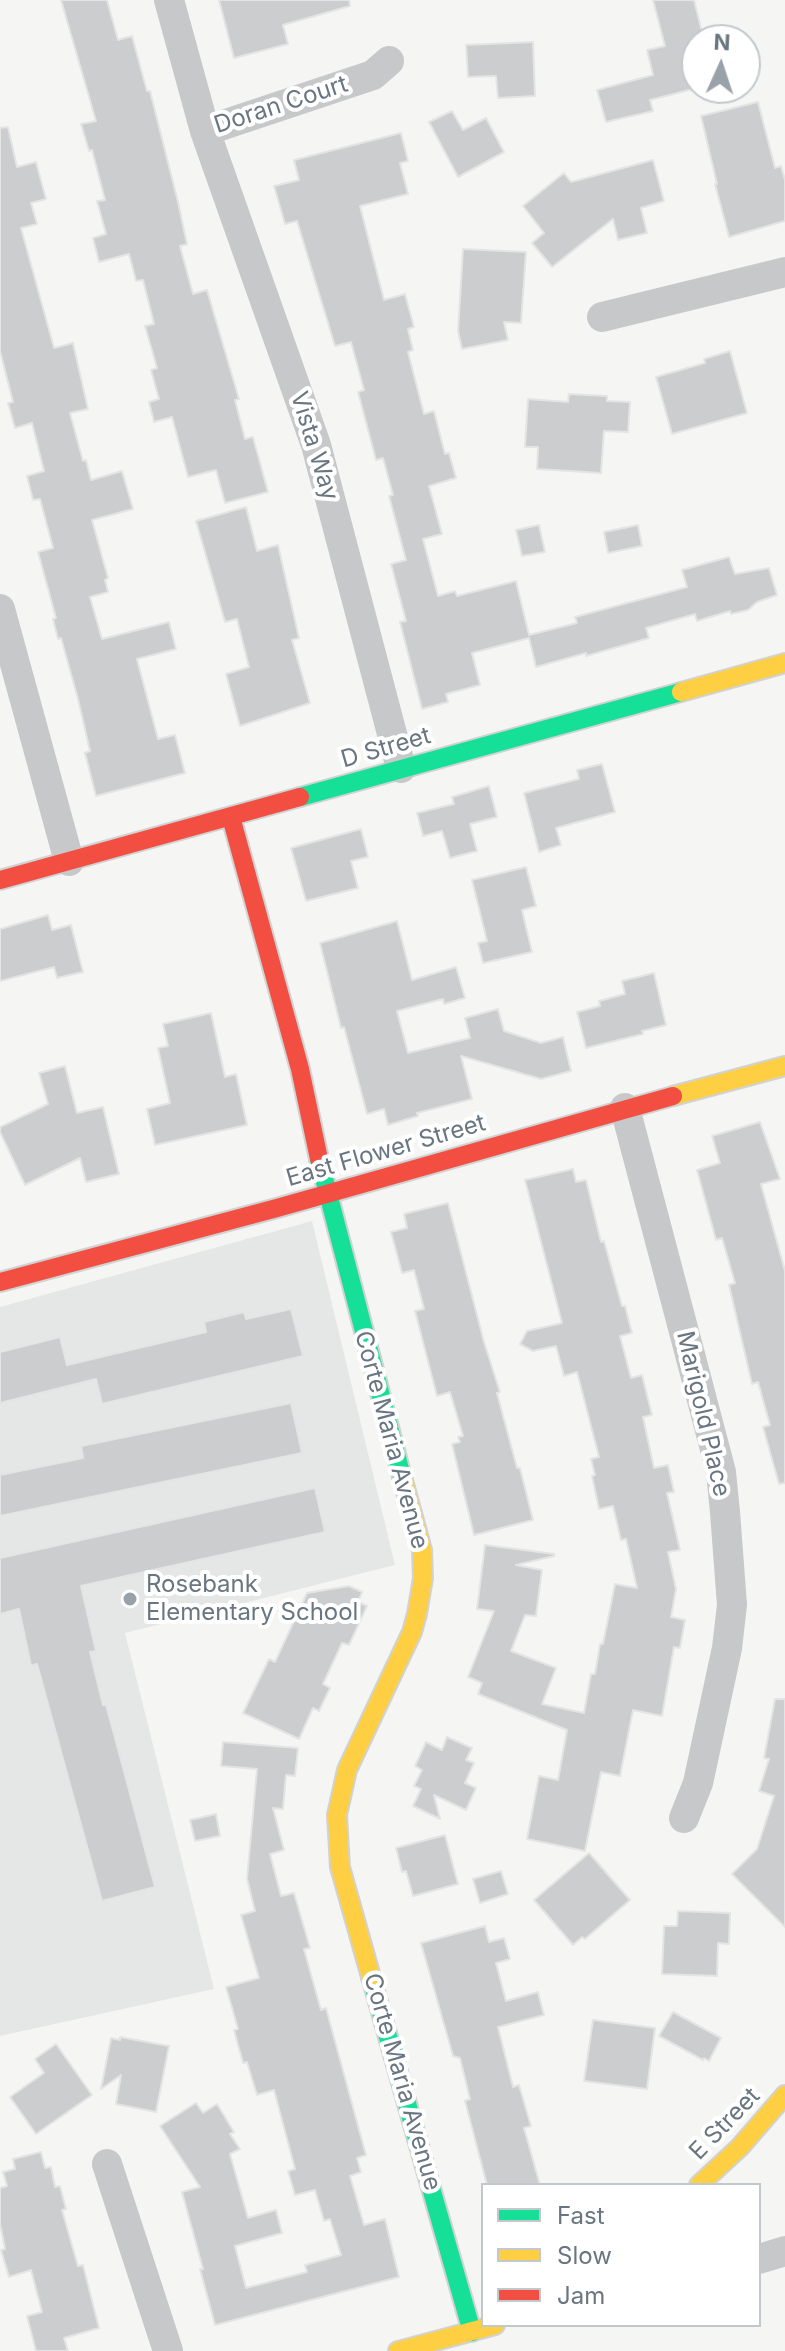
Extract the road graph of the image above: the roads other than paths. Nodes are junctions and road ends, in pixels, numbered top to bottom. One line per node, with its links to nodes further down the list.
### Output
1 (169, 0): 3 (street, Doran Court)
2 (389, 61): 3 (street, Doran Court)
3 (205, 131): 8 (street, Vista Way)
4 (785, 272): 5 (street)
5 (602, 317)
6 (0, 609): 10 (street)
7 (785, 663): 8 (street, D Street)
8 (401, 768): 9 (street, D Street)
9 (231, 817): 10 (street, D Street); 14 (street, Corte Maria Avenue)
10 (69, 861): 11 (street, D Street)
11 (0, 880)
12 (785, 1066): 13 (street, East Flower Street)
13 (625, 1108): 14 (street, East Flower Street); 16 (street, Marigold Place)
14 (326, 1193): 15 (street, East Flower Street); 23 (street, Corte Maria Avenue)
15 (0, 1282)
16 (684, 1818)
17 (785, 2095): 19 (street, E Street)
18 (107, 2164): 24 (street)
19 (701, 2183)
20 (785, 2251): 21 (street)
21 (761, 2258)
22 (488, 2327): 23 (street)
23 (472, 2332): 25 (street)
24 (168, 2351)
25 (398, 2351)

